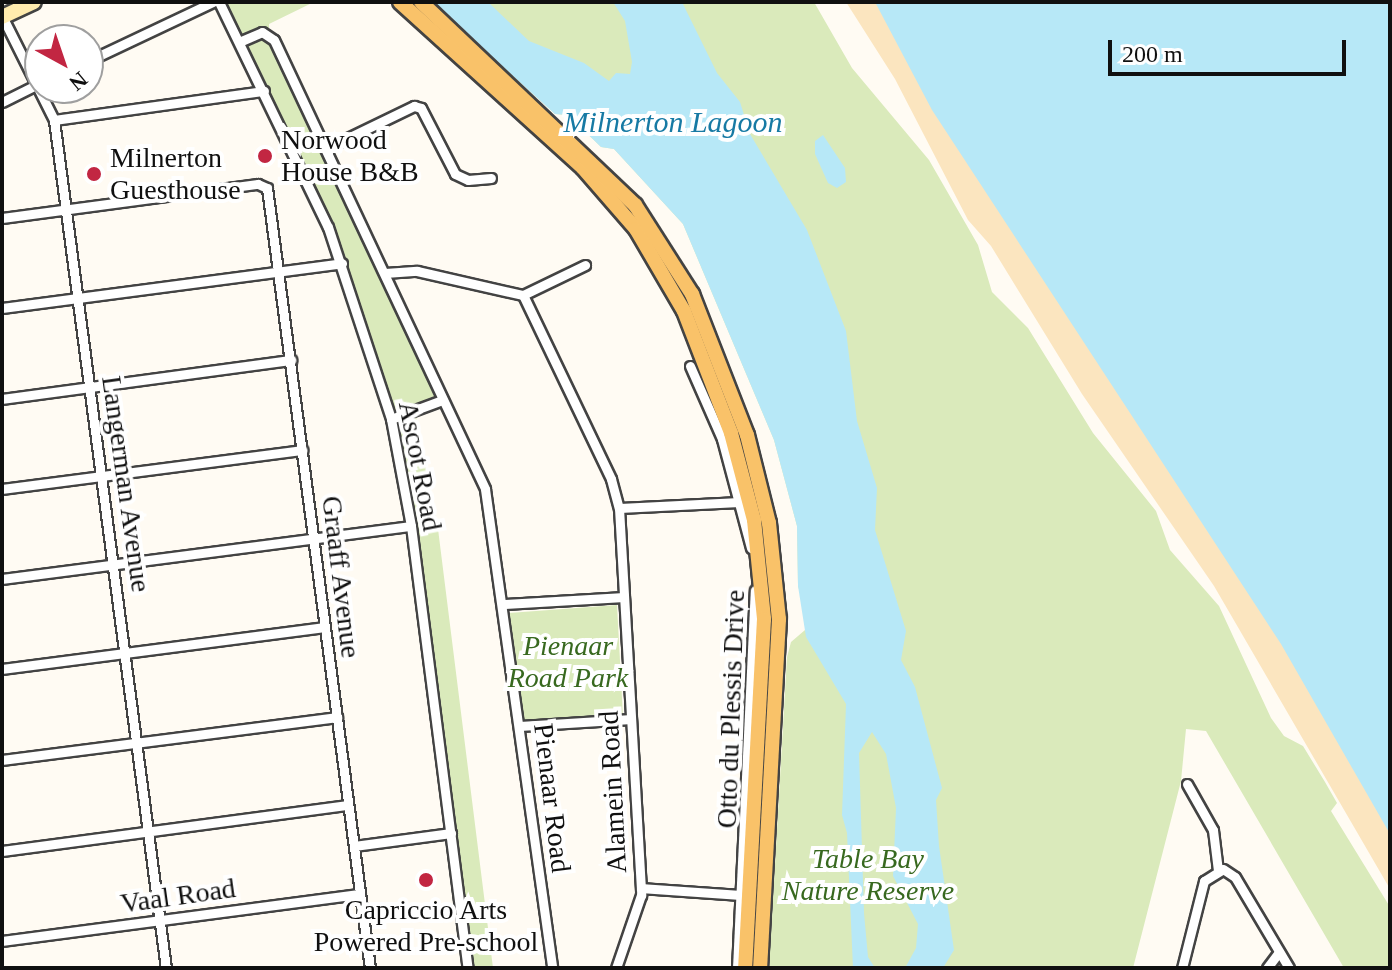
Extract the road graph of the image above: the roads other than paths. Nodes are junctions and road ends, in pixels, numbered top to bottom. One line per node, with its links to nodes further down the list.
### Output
1 (14, 2): 7 (street)
2 (34, 2): 8 (street)
3 (213, 2): 10 (street)
4 (219, 2): 9 (street, Ascot Road)
5 (400, 2): 72 (main road, Otto du Plessis Drive)
6 (421, 2): 73 (main road, Otto du Plessis Drive)
7 (2, 8)
8 (2, 17): 11 (street, Langerman Avenue)
9 (239, 42): 13 (street, Ascot Road); 17 (street, Pienaar Road)
10 (104, 53)
11 (24, 58)
12 (24, 91): 14 (street)
13 (264, 91): 16 (street); 21 (street, Ascot Road)
14 (2, 102)
15 (47, 104): 16 (street, Langerman Avenue)
16 (54, 120): 19 (street, Langerman Avenue)
17 (327, 148): 18 (street); 24 (street, Pienaar Road)
18 (491, 178)
19 (67, 209): 20 (street); 23 (street, Graaff Avenue); 26 (street, Langerman Avenue)
20 (2, 218)
21 (342, 263): 23 (street); 33 (street, Ascot Road)
22 (585, 265): 25 (street)
23 (279, 272): 26 (street); 28 (street, Graaff Avenue)
24 (385, 273): 25 (street); 32 (street, Pienaar Road)
25 (523, 295): 38 (street, Alamein Road)
26 (79, 298): 27 (street); 30 (street, Langerman Avenue)
27 (2, 308)
28 (291, 360): 30 (street); 34 (street, Graaff Avenue)
29 (690, 366): 37 (street)
30 (90, 387): 31 (street); 35 (street, Langerman Avenue)
31 (2, 399)
32 (442, 400): 33 (street); 44 (street, Pienaar Road)
33 (391, 419): 39 (street, Ascot Road)
34 (302, 450): 35 (street); 40 (street, Graaff Avenue)
35 (104, 476): 36 (street); 41 (street, Langerman Avenue)
36 (2, 489)
37 (740, 502): 38 (street); 62 (street)
38 (619, 508): 43 (street, Alamein Road)
39 (411, 526): 40 (street); 56 (street, Ascot Road)
40 (313, 538): 41 (street); 45 (street, Graaff Avenue)
41 (115, 564): 42 (street); 46 (street, Langerman Avenue)
42 (2, 579)
43 (624, 597): 44 (street); 49 (street, Alamein Road)
44 (505, 604): 50 (street, Pienaar Road)
45 (324, 627): 46 (street); 48 (street, Graaff Avenue)
46 (126, 653): 47 (street); 51 (street, Langerman Avenue)
47 (2, 669)
48 (337, 717): 51 (street); 54 (street, Graaff Avenue)
49 (631, 719): 50 (street); 60 (street, Alamein Road)
50 (520, 726): 69 (street, Pienaar Road)
51 (136, 742): 52 (street); 55 (street, Langerman Avenue)
52 (2, 760)
53 (1187, 784): 59 (street)
54 (348, 805): 55 (street); 57 (street, Graaff Avenue)
55 (150, 831): 58 (street); 63 (street, Langerman Avenue)
56 (451, 833): 57 (street); 68 (street, Ascot Road)
57 (354, 846): 61 (street, Graaff Avenue)
58 (2, 851)
59 (1218, 869): 65 (street); 74 (street)
60 (641, 888): 62 (street); 70 (street, Alamein Road)
61 (360, 894): 63 (street, Vaal Road); 67 (street, Graaff Avenue)
62 (740, 895): 71 (street)
63 (160, 920): 64 (street, Vaal Road); 66 (street, Langerman Avenue)
64 (2, 941)
65 (1279, 952): 75 (street); 76 (street)
66 (166, 968)
67 (370, 968)
68 (468, 968)
69 (552, 968)
70 (616, 968)
71 (737, 968)
72 (745, 968)
73 (760, 968)
74 (1182, 968)
75 (1267, 968)
76 (1289, 968)

